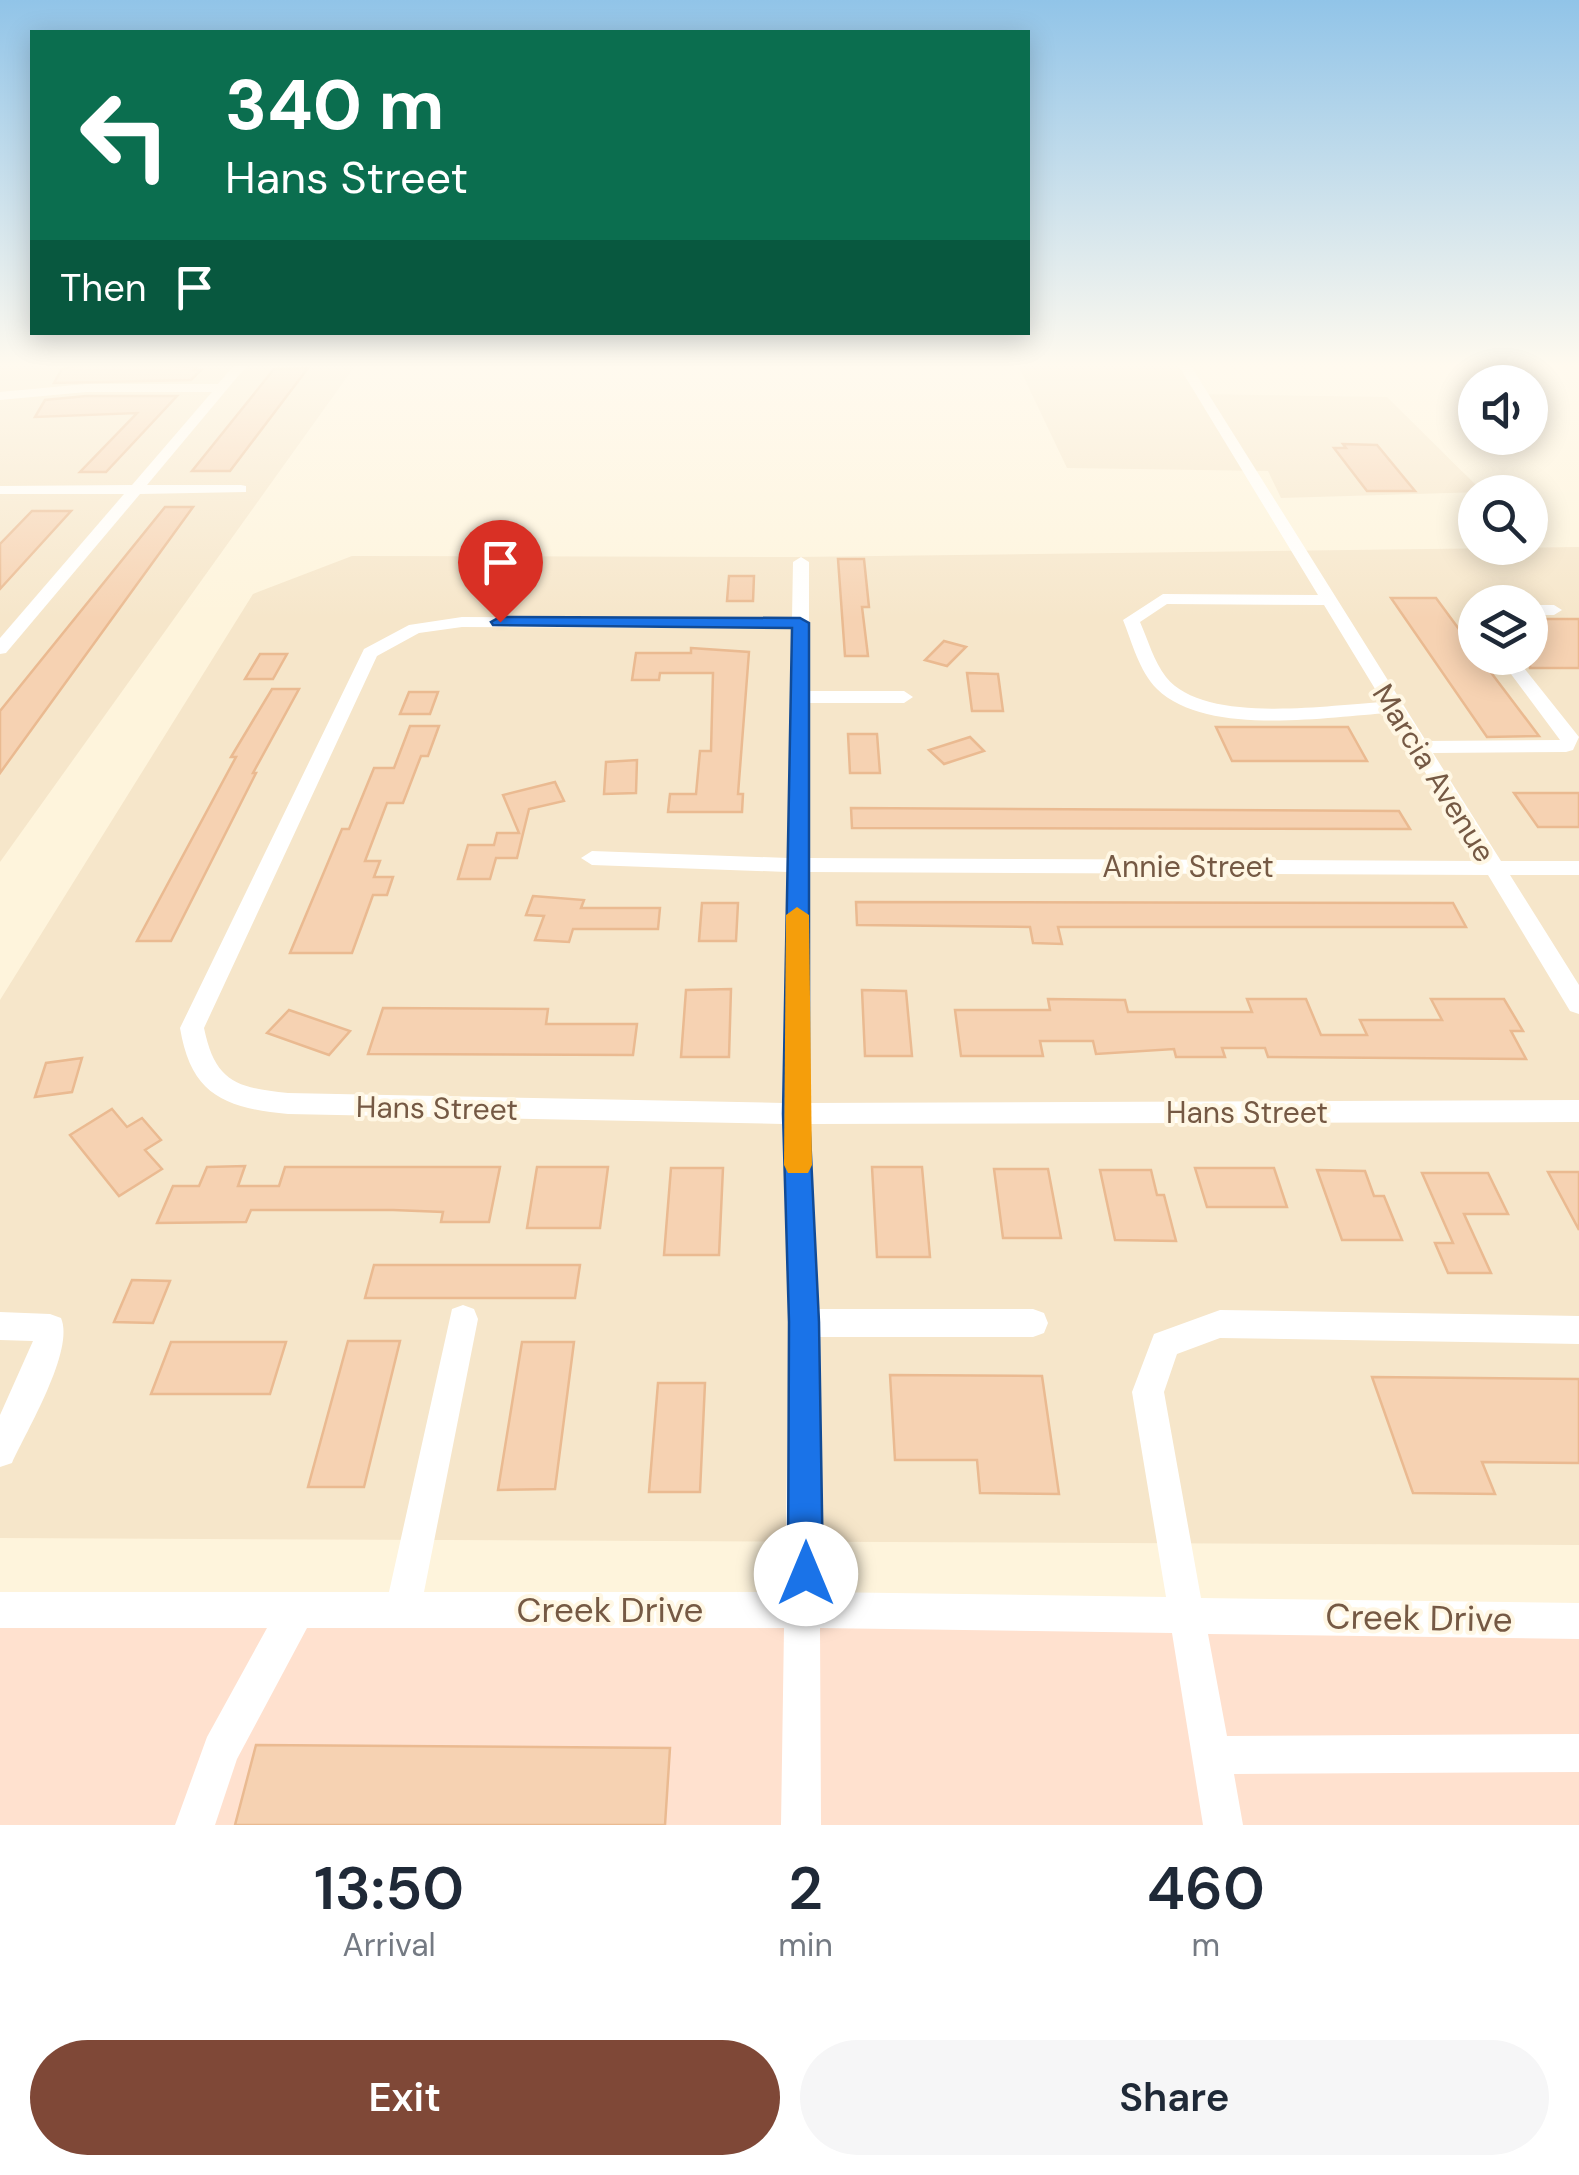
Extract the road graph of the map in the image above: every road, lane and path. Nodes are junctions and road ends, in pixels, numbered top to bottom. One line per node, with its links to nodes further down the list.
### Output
1 (173, 448): 5 (street)
2 (1237, 448): 7 (street, Marcia Avenue)
3 (241, 488): 5 (street)
4 (0, 490): 5 (street)
5 (138, 490): 11 (street)
6 (801, 562): 10 (street)
7 (1330, 600): 15 (street, Marcia Avenue); 15 (street)
8 (1548, 610): 9 (street)
9 (1554, 610)
10 (800, 623): 13 (street); 23 (street, Hans Street)
11 (0, 649)
12 (1520, 675): 16 (street)
13 (799, 697): 14 (street); 18 (street)
14 (904, 697)
15 (1393, 707): 16 (street, Marcia Avenue)
16 (1418, 747): 19 (street, Marcia Avenue)
17 (592, 858): 18 (street, Annie Street)
18 (798, 865): 19 (street, Annie Street); 23 (street)
19 (1492, 866): 20 (street, Annie Street); 21 (street, Marcia Avenue)
20 (1579, 868)
21 (1579, 1005)
22 (1579, 1111): 23 (street, Hans Street)
23 (796, 1114): 25 (street)
24 (463, 1319): 32 (street)
25 (804, 1322): 26 (street); 33 (street)
26 (1033, 1322)
27 (0, 1326): 29 (street)
28 (1579, 1330): 34 (street)
29 (0, 1452)
30 (0, 1610): 31 (street, Creek Drive)
31 (297, 1610): 32 (street, Creek Drive); 38 (street)
32 (403, 1610): 33 (street, Creek Drive)
33 (806, 1610): 34 (street, Creek Drive); 39 (street)
34 (1189, 1615): 35 (street, Creek Drive); 37 (street)
35 (1579, 1620)
36 (1579, 1753): 37 (street)
37 (1212, 1755): 40 (street)
38 (195, 1825)
39 (801, 1825)
40 (1223, 1825)

